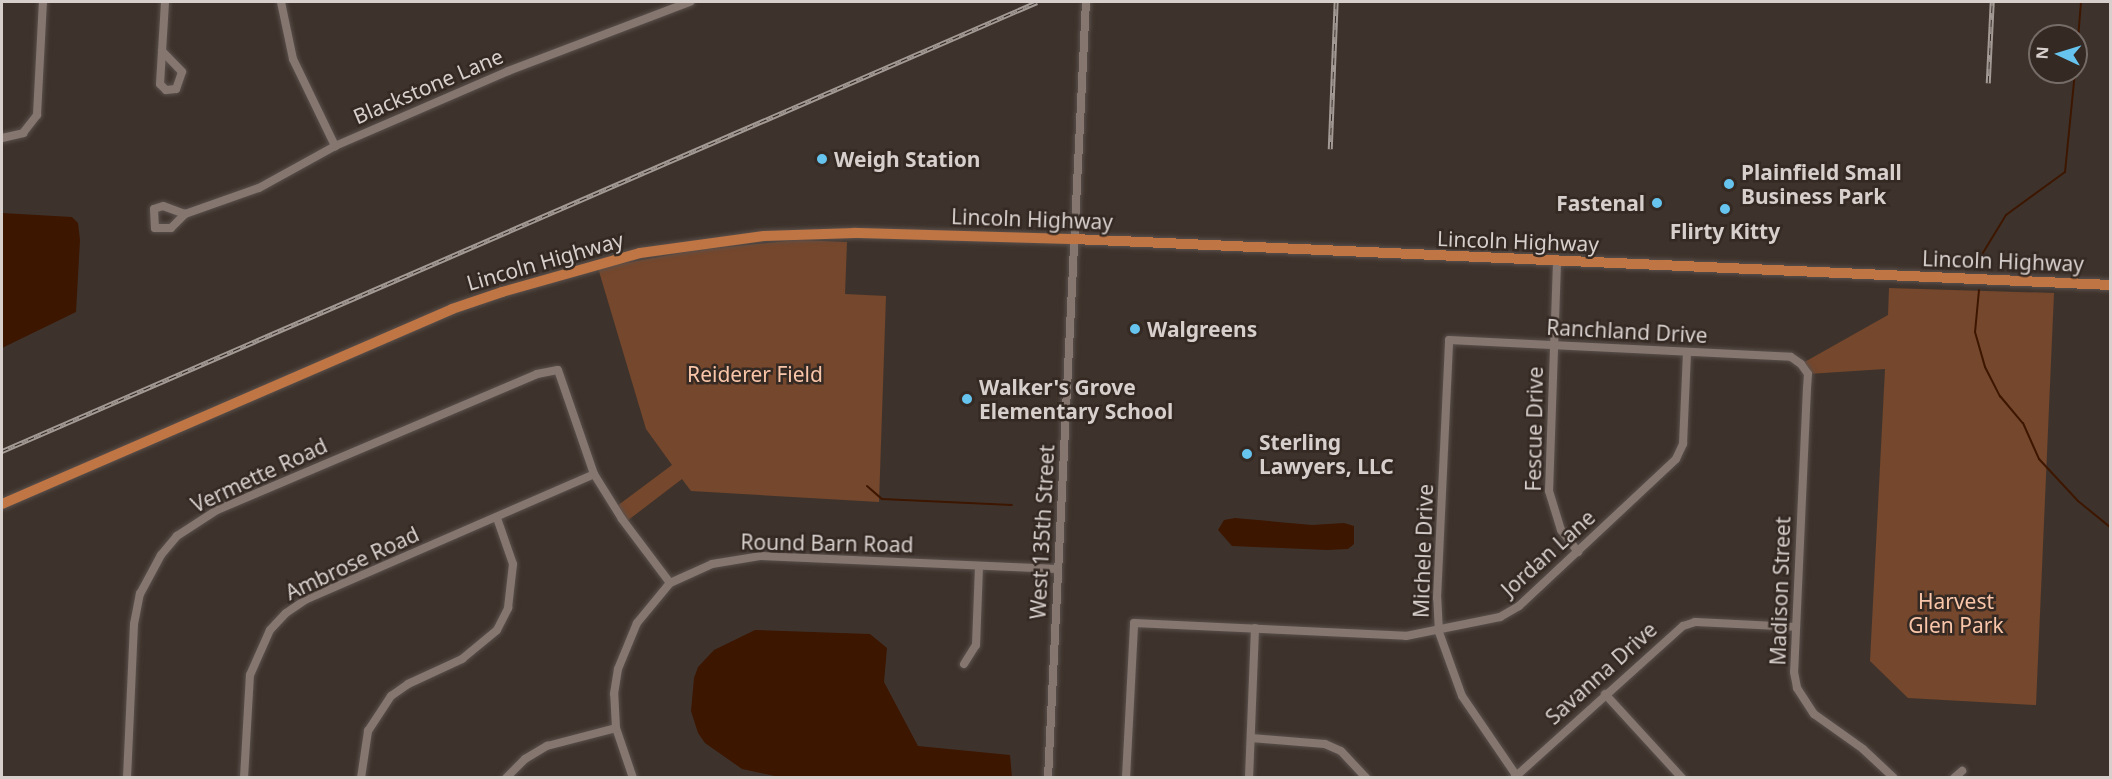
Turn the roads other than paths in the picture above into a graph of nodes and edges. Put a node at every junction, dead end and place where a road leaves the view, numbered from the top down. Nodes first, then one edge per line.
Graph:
1 (43, 2) edge
2 (165, 2) edge
3 (281, 2) edge
4 (690, 2) edge
5 (1086, 2) edge
6 (162, 51) junction
7 (2, 138) edge
8 (335, 146) junction
9 (185, 214) dead end
10 (1074, 239) junction
11 (1557, 263) junction
12 (2110, 285) edge
13 (1449, 340) joint
14 (1554, 346) junction
15 (1687, 352) junction
16 (1801, 364) joint
17 (594, 474) junction
18 (2, 504) edge
19 (496, 518) junction
20 (1578, 552) junction
21 (979, 566) junction
22 (1058, 569) junction
23 (670, 582) junction
24 (1796, 627) junction
25 (1255, 628) junction
26 (1439, 632) junction
27 (964, 664) dead end
28 (1605, 694) junction
29 (616, 728) junction
30 (1251, 738) junction
31 (1962, 771) dead end
32 (127, 777) edge
33 (244, 777) edge
34 (361, 777) edge
35 (506, 777) edge
36 (633, 777) edge
37 (1048, 777) edge
38 (1126, 777) edge
39 (1249, 777) edge
40 (1366, 777) edge
41 (1516, 777) edge
42 (1682, 777) edge
43 (1894, 777) edge
44 (1954, 777) edge

1 - 7 street
2 - 6 street
3 - 8 street
4 - 8 street, Blackstone Lane
5 - 10 street, West 135th Street
6 - 6 street
8 - 9 street, Blackstone Lane
10 - 11 main road, Lincoln Highway
10 - 18 main road, Lincoln Highway
10 - 22 street, West 135th Street
11 - 12 main road, Lincoln Highway
11 - 14 street, Fescue Drive
13 - 14 street, Ranchland Drive
13 - 26 street, Michele Drive
14 - 15 street, Ranchland Drive
14 - 20 street, Fescue Drive
15 - 16 street, Ranchland Drive
15 - 20 street, Jordan Lane
16 - 24 street, Madison Street
17 - 19 street, Ambrose Road
17 - 23 street
17 - 32 street, Vermette Road
19 - 33 street, Ambrose Road
19 - 34 street
20 - 26 street, Jordan Lane
21 - 22 street, Round Barn Road
21 - 23 street, Round Barn Road
21 - 27 street
22 - 37 street, West 135th Street
23 - 29 street, Round Barn Road
24 - 28 street, Savanna Drive
24 - 43 street, Madison Street
25 - 26 street, Jordan Lane
25 - 30 street
25 - 38 street, Jordan Lane
26 - 41 street, Michele Drive
28 - 41 street, Savanna Drive
28 - 42 street
29 - 35 street
29 - 36 street, Round Barn Road
30 - 39 street
30 - 40 street
31 - 44 street

